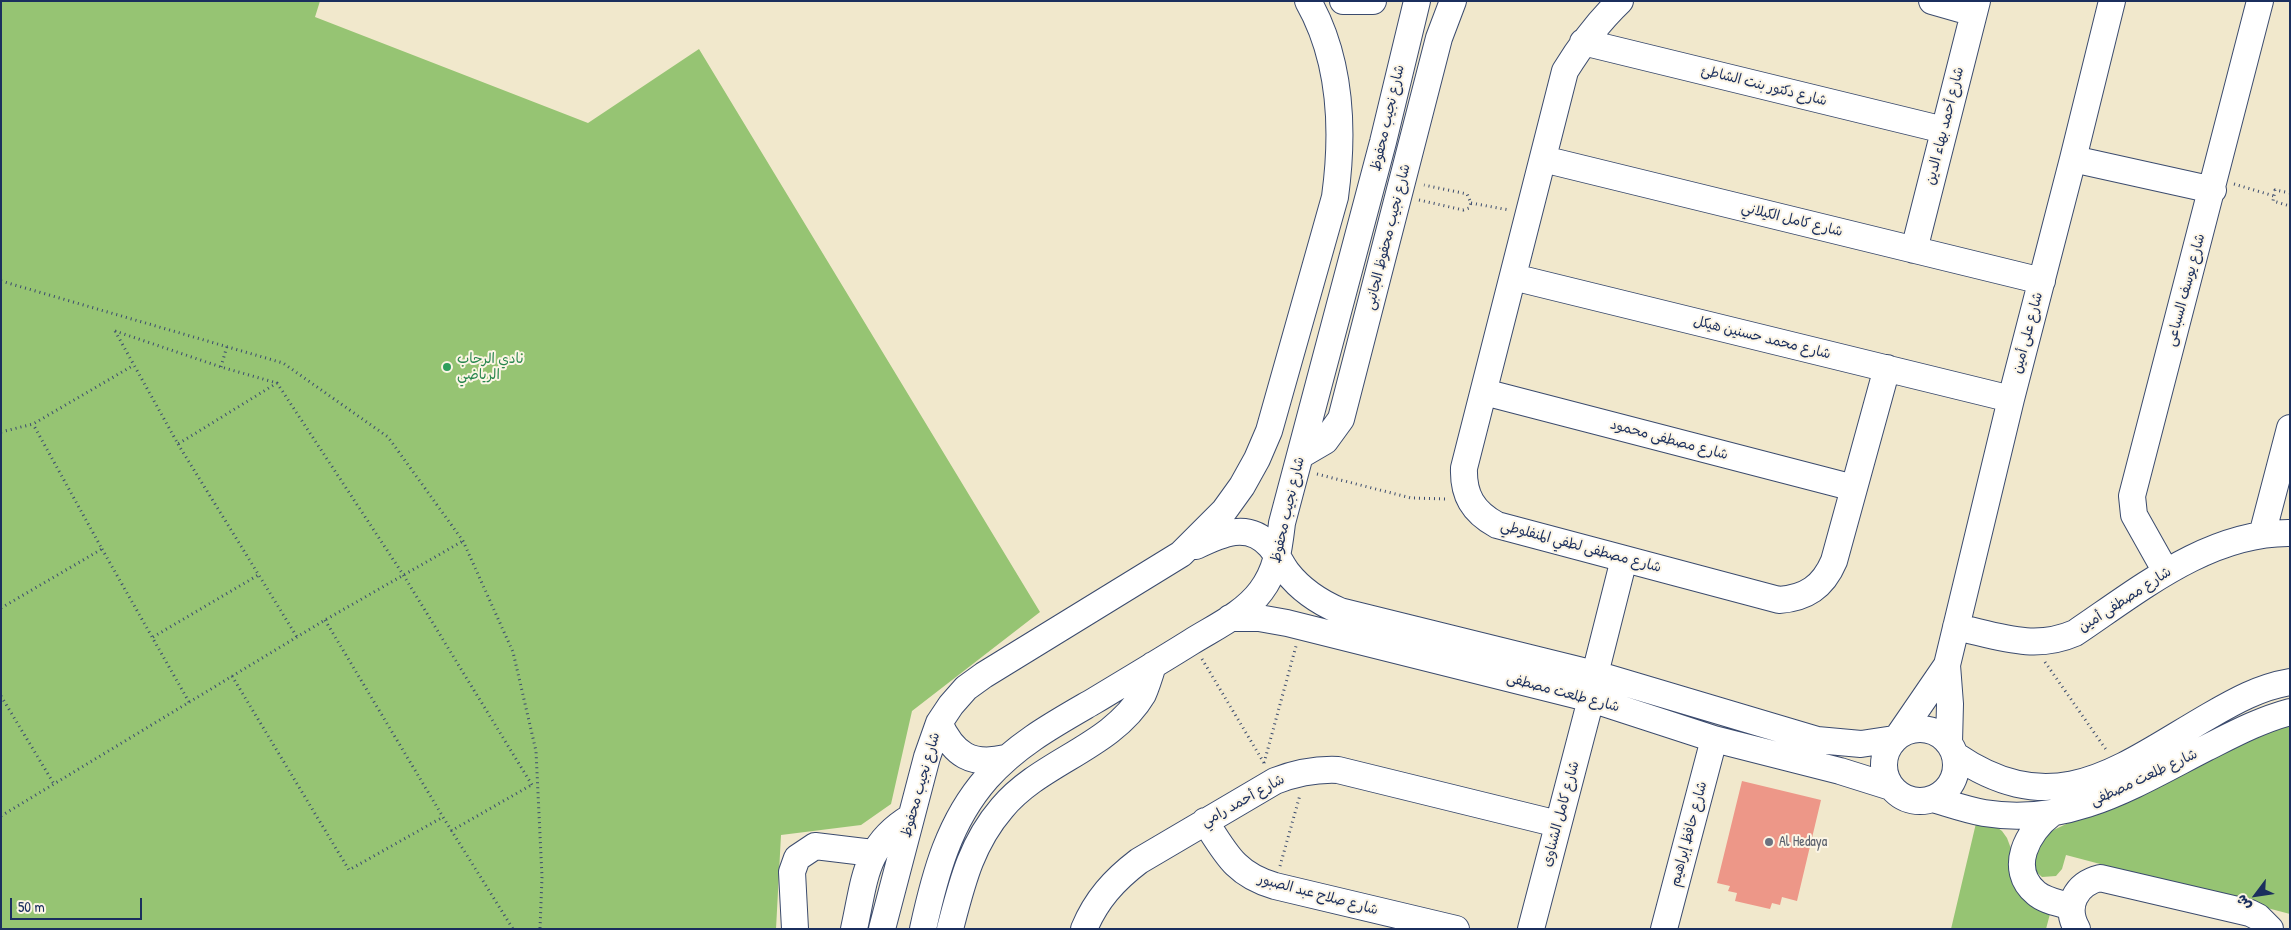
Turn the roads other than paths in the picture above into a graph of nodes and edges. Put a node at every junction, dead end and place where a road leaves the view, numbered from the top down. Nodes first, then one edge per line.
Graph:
1 (1308, 1) edge
2 (1343, 1) edge
3 (1373, 1) edge
4 (1417, 1) edge
5 (1452, 1) edge
6 (1620, 1) edge
7 (1932, 1) edge
8 (2112, 1) edge
9 (2260, 1) edge
10 (1976, 7) edge
11 (1583, 42) junction
12 (1944, 130) junction
13 (1543, 159) junction
14 (2074, 159) junction
15 (2214, 184) junction
16 (1914, 250) junction
17 (1513, 277) junction
18 (2042, 281) junction
19 (1886, 368) junction
20 (1484, 392) junction
21 (2011, 399) junction
22 (2290, 428) edge
23 (1299, 462) junction
24 (1854, 488) junction
25 (2290, 533) edge
26 (2262, 535) junction
27 (1181, 554) junction
28 (1278, 559) junction
29 (1624, 559) junction
30 (2166, 572) junction
31 (1230, 618) junction
32 (1956, 627) junction
33 (1153, 665) junction
34 (1947, 665) junction
35 (2290, 682) edge
36 (1593, 686) junction
37 (2290, 712) edge
38 (939, 724) junction
39 (1897, 737) junction
40 (1714, 739) junction
41 (1952, 749) junction
42 (1006, 758) junction
43 (1892, 787) junction
44 (1933, 799) junction
45 (2051, 814) junction
46 (1999, 815) junction
47 (911, 817) junction
48 (1206, 822) junction
49 (1558, 824) junction
50 (873, 853) junction
51 (2022, 857) junction
52 (2074, 918) edge
53 (1672, 927) edge
54 (795, 929) edge
55 (854, 929) edge
56 (882, 929) edge
57 (922, 929) edge
58 (950, 929) edge
59 (1084, 929) edge
60 (1456, 929) edge
61 (1531, 929) edge
62 (2270, 929) edge

1 - 27 street, شارع نجيب محفوظ
2 - 3 street
4 - 23 street, شارع نجيب محفوظ
5 - 23 street, شارع نجيب محفوظ الجانبى
6 - 11 street, شارع مصطفى لطفي المنفلوطي
7 - 10 street
8 - 14 street, شارع على أمين
9 - 15 street, شارع يوسف السباعى
10 - 12 street, شارع أحمد بهاء الدين
11 - 12 street, شارع دكتور بنت الشاطئ
11 - 13 street, شارع مصطفى لطفي المنفلوطي
12 - 16 street, شارع أحمد بهاء الدين
13 - 16 street, شارع كامل الكيلاني
13 - 17 street, شارع مصطفى لطفي المنفلوطي
14 - 15 street
14 - 18 street, شارع على أمين
15 - 30 street, شارع يوسف السباعى
16 - 18 street, شارع كامل الكيلاني
17 - 19 street, شارع محمد حسنين هيكل
17 - 20 street, شارع مصطفى لطفي المنفلوطي
18 - 21 street, شارع على أمين
19 - 21 street, شارع محمد حسنين هيكل
19 - 24 street, شارع مصطفى لطفي المنفلوطي
20 - 24 street, شارع مصطفى محمود
20 - 29 street, شارع مصطفى لطفي المنفلوطي
21 - 32 street, شارع على أمين
22 - 26 street
23 - 28 street, شارع نجيب محفوظ
24 - 29 street, شارع مصطفى لطفي المنفلوطي
25 - 26 street, شارع مصطفى أمين
26 - 30 street, شارع مصطفى أمين
27 - 28 street, شارع طلعت مصطفى
27 - 38 street, شارع نجيب محفوظ
28 - 31 street, شارع نجيب محفوظ
28 - 36 street, شارع طلعت مصطفى
29 - 36 street, شارع كامل الشناوى
30 - 32 street, شارع مصطفى أمين
31 - 33 street, شارع نجيب محفوظ
31 - 36 street, شارع طلعت مصطفى
32 - 34 street, شارع على أمين
33 - 42 street, شارع نجيب محفوظ
33 - 58 street
34 - 39 street, شارع على أمين
34 - 41 street, شارع على أمين
35 - 41 street, شارع طلعت مصطفى
36 - 39 street, شارع طلعت مصطفى
36 - 40 street, شارع طلعت مصطفى
36 - 49 street, شارع كامل الشناوى
37 - 45 street, شارع طلعت مصطفى
38 - 42 street
38 - 47 street, شارع نجيب محفوظ
39 - 41 street
39 - 43 street
40 - 43 street, شارع طلعت مصطفى
40 - 53 street, شارع حافظ إبراهيم
41 - 44 street
42 - 57 street, شارع نجيب محفوظ
43 - 44 street
44 - 46 street, شارع طلعت مصطفى
45 - 46 street, شارع طلعت مصطفى
45 - 51 street
46 - 51 street
47 - 50 street
47 - 56 street, شارع نجيب محفوظ
48 - 49 street, شارع أحمد رامي
48 - 59 street, شارع أحمد رامي
48 - 60 street, شارع صلاح عبد الصبور
49 - 61 street, شارع كامل الشناوى
50 - 54 street
50 - 55 street
51 - 52 street
52 - 62 street

